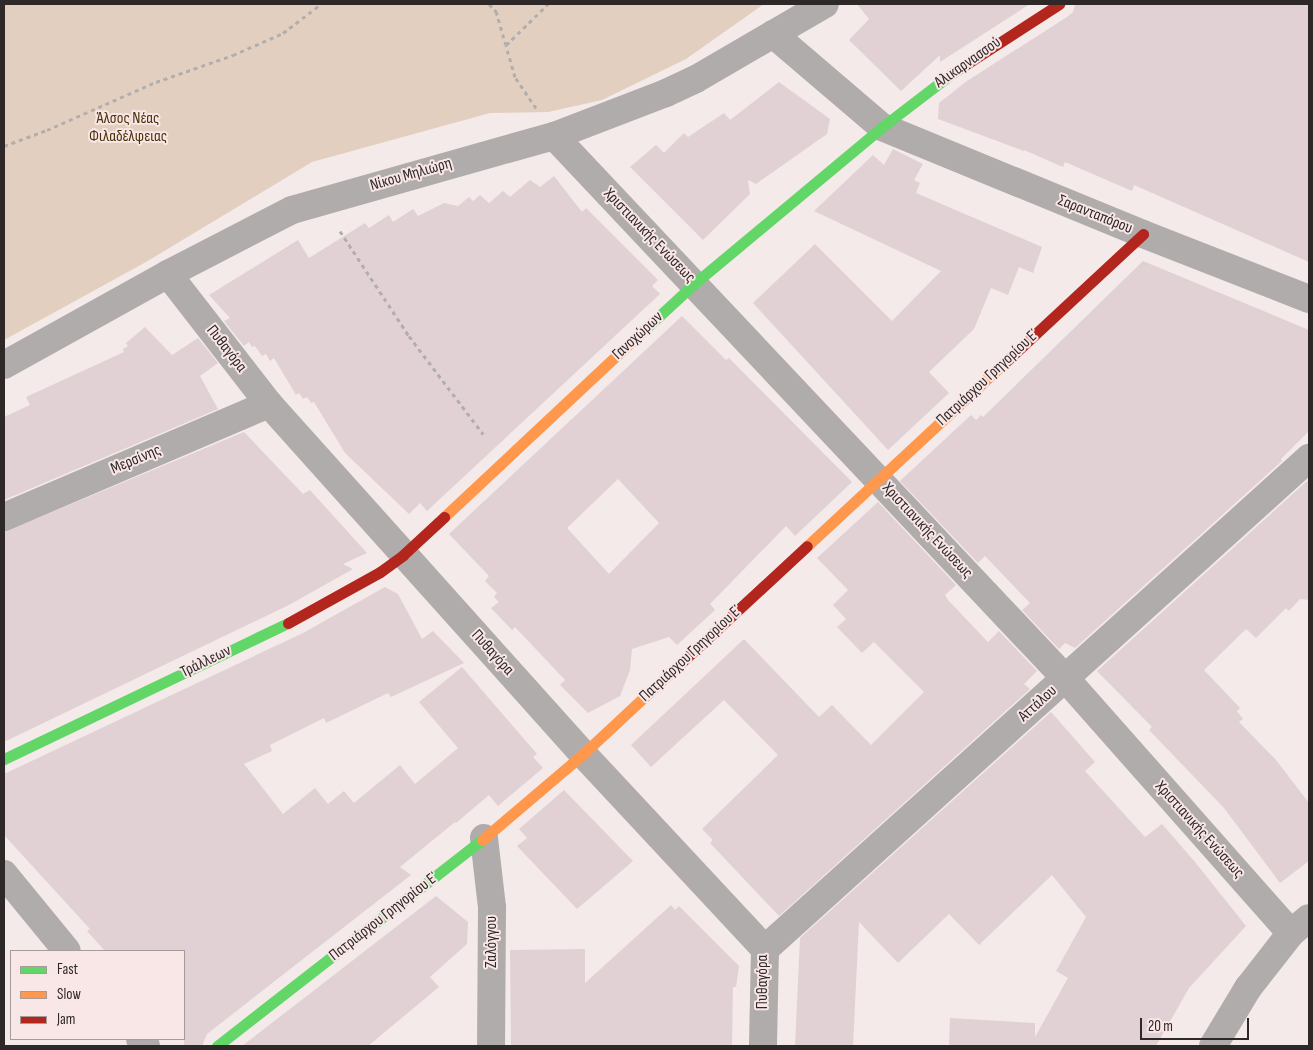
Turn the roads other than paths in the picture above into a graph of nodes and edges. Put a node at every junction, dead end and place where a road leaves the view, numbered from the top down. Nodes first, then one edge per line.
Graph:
1 (825, 4) edge
2 (1059, 4) edge
3 (773, 34) junction
4 (882, 127) junction
5 (554, 136) junction
6 (1143, 234) junction
7 (168, 274) junction
8 (694, 283) junction
9 (1309, 299) edge
10 (4, 365) edge
11 (269, 404) junction
12 (1309, 458) edge
13 (879, 480) junction
14 (4, 517) edge
15 (403, 555) junction
16 (1066, 679) junction
17 (584, 754) junction
18 (4, 759) edge
19 (484, 838) junction
20 (4, 874) edge
21 (1300, 926) edge
22 (765, 949) junction
23 (66, 950) edge
24 (217, 1046) edge
25 (491, 1046) edge
26 (762, 1046) edge
27 (1213, 1046) edge

1 - 3 street, Νίκου Μηλιώρη
2 - 4 street, Αλικαρνασσού
3 - 4 street, Σαρανταπόρου
3 - 5 street, Νίκου Μηλιώρη
4 - 6 street, Σαρανταπόρου
4 - 8 street, Γανοχώρων
5 - 7 street, Νίκου Μηλιώρη
5 - 8 street, Χριστιανικής Ενώσεως
6 - 9 street, Σαρανταπόρου
6 - 13 street, Πατριάρχου Γρηγορίου Ε΄
7 - 10 street, Νίκου Μηλιώρη
7 - 11 street, Πυθαγόρα
8 - 13 street, Χριστιανικής Ενώσεως
8 - 15 street, Γανοχώρων
11 - 14 street, Μερσίνης
11 - 15 street, Πυθαγόρα
12 - 16 street, Αττάλου
13 - 16 street, Χριστιανικής Ενώσεως
13 - 17 street, Πατριάρχου Γρηγορίου Ε΄
15 - 17 street, Πυθαγόρα
15 - 18 street, Τράλλεων
16 - 21 street, Χριστιανικής Ενώσεως
16 - 22 street, Αττάλου
17 - 19 street, Πατριάρχου Γρηγορίου Ε΄
17 - 22 street, Πυθαγόρα
19 - 24 street, Πατριάρχου Γρηγορίου Ε΄
19 - 25 street, Ζαλόγγου
20 - 23 street
21 - 27 street
22 - 26 street, Πυθαγόρα

